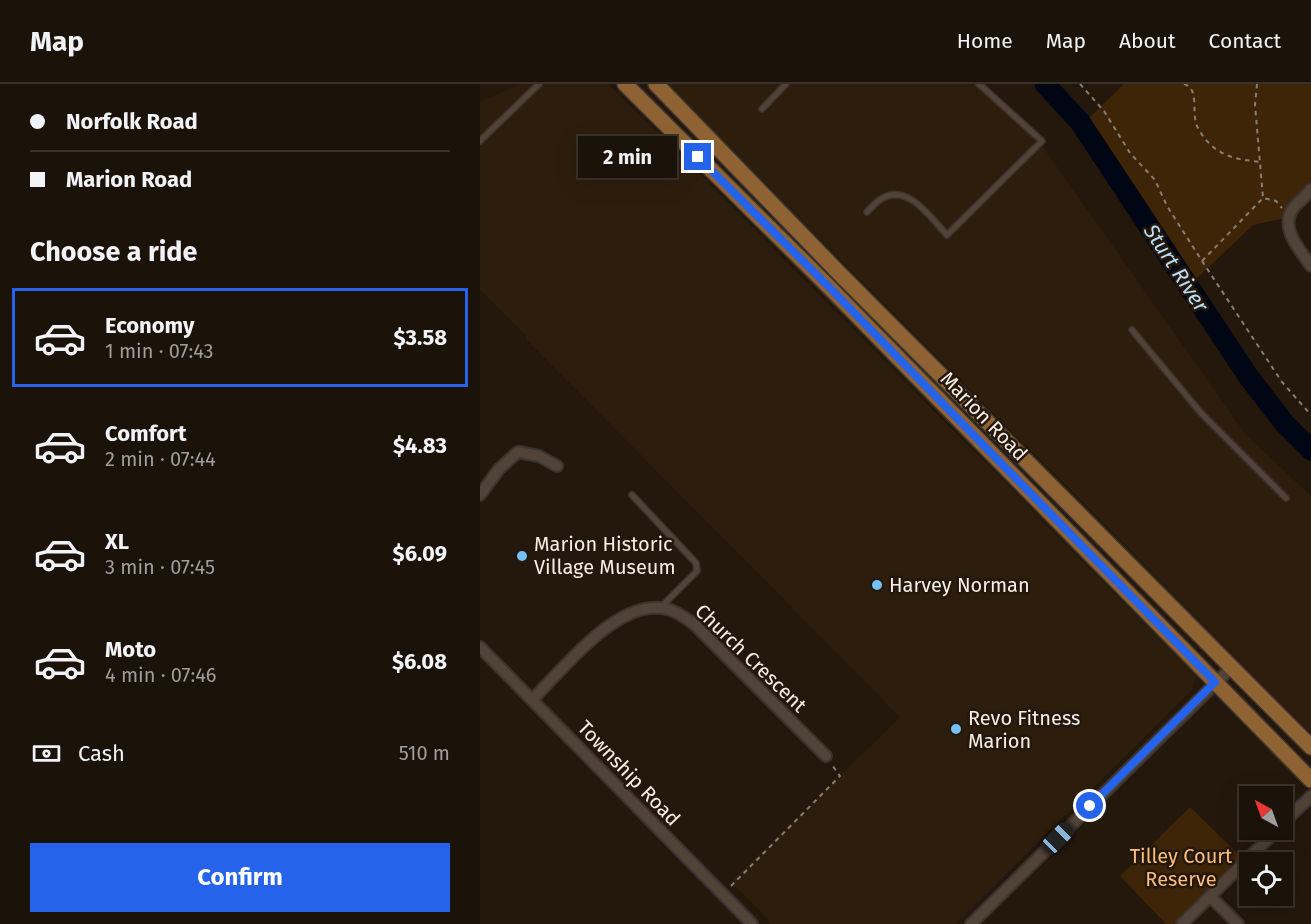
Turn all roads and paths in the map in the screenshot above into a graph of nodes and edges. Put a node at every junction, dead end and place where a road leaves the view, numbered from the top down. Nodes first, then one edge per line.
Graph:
1 (539, 84) edge
2 (625, 84) edge
3 (656, 84) edge
4 (786, 84) edge
5 (979, 84) edge
6 (1080, 84) edge
7 (1184, 84) edge
8 (1257, 84) edge
9 (762, 108) dead end
10 (480, 141) edge
11 (1260, 162) junction
12 (1311, 189) edge
13 (1263, 198) junction
14 (867, 212) dead end
15 (1288, 218) junction
16 (1202, 261) junction
17 (1311, 266) edge
18 (1132, 330) dead end
19 (1311, 414) edge
20 (557, 466) dead end
21 (480, 495) edge
22 (632, 495) dead end
23 (1286, 498) dead end
24 (661, 608) junction
25 (480, 647) edge
26 (1232, 667) junction
27 (1215, 682) junction
28 (532, 700) junction
29 (1311, 747) edge
30 (825, 756) joint
31 (1311, 780) edge
32 (1311, 796) edge
33 (1293, 813) edge
34 (1267, 840) edge
35 (722, 894) junction
36 (1210, 896) junction
37 (752, 924) edge
38 (971, 924) edge
39 (1182, 924) edge
40 (1238, 924) edge

1 - 10 lane
2 - 27 main road, Marion Road
3 - 26 main road, Marion Road
4 - 9 lane
5 - 14 lane
6 - 16 path
7 - 11 path
8 - 11 path
11 - 13 path
12 - 15 street
13 - 15 path
13 - 16 path
15 - 17 street
16 - 19 path
18 - 23 lane
20 - 21 street
22 - 24 lane
24 - 28 street
24 - 30 street, Church Crescent
25 - 28 street, Township Road
26 - 27 street
26 - 29 main road, Marion Road
27 - 31 main road, Marion Road
27 - 38 street
28 - 35 street, Township Road
30 - 35 path
32 - 33 street
34 - 36 street
35 - 37 street, Township Road
36 - 39 street
36 - 40 street

